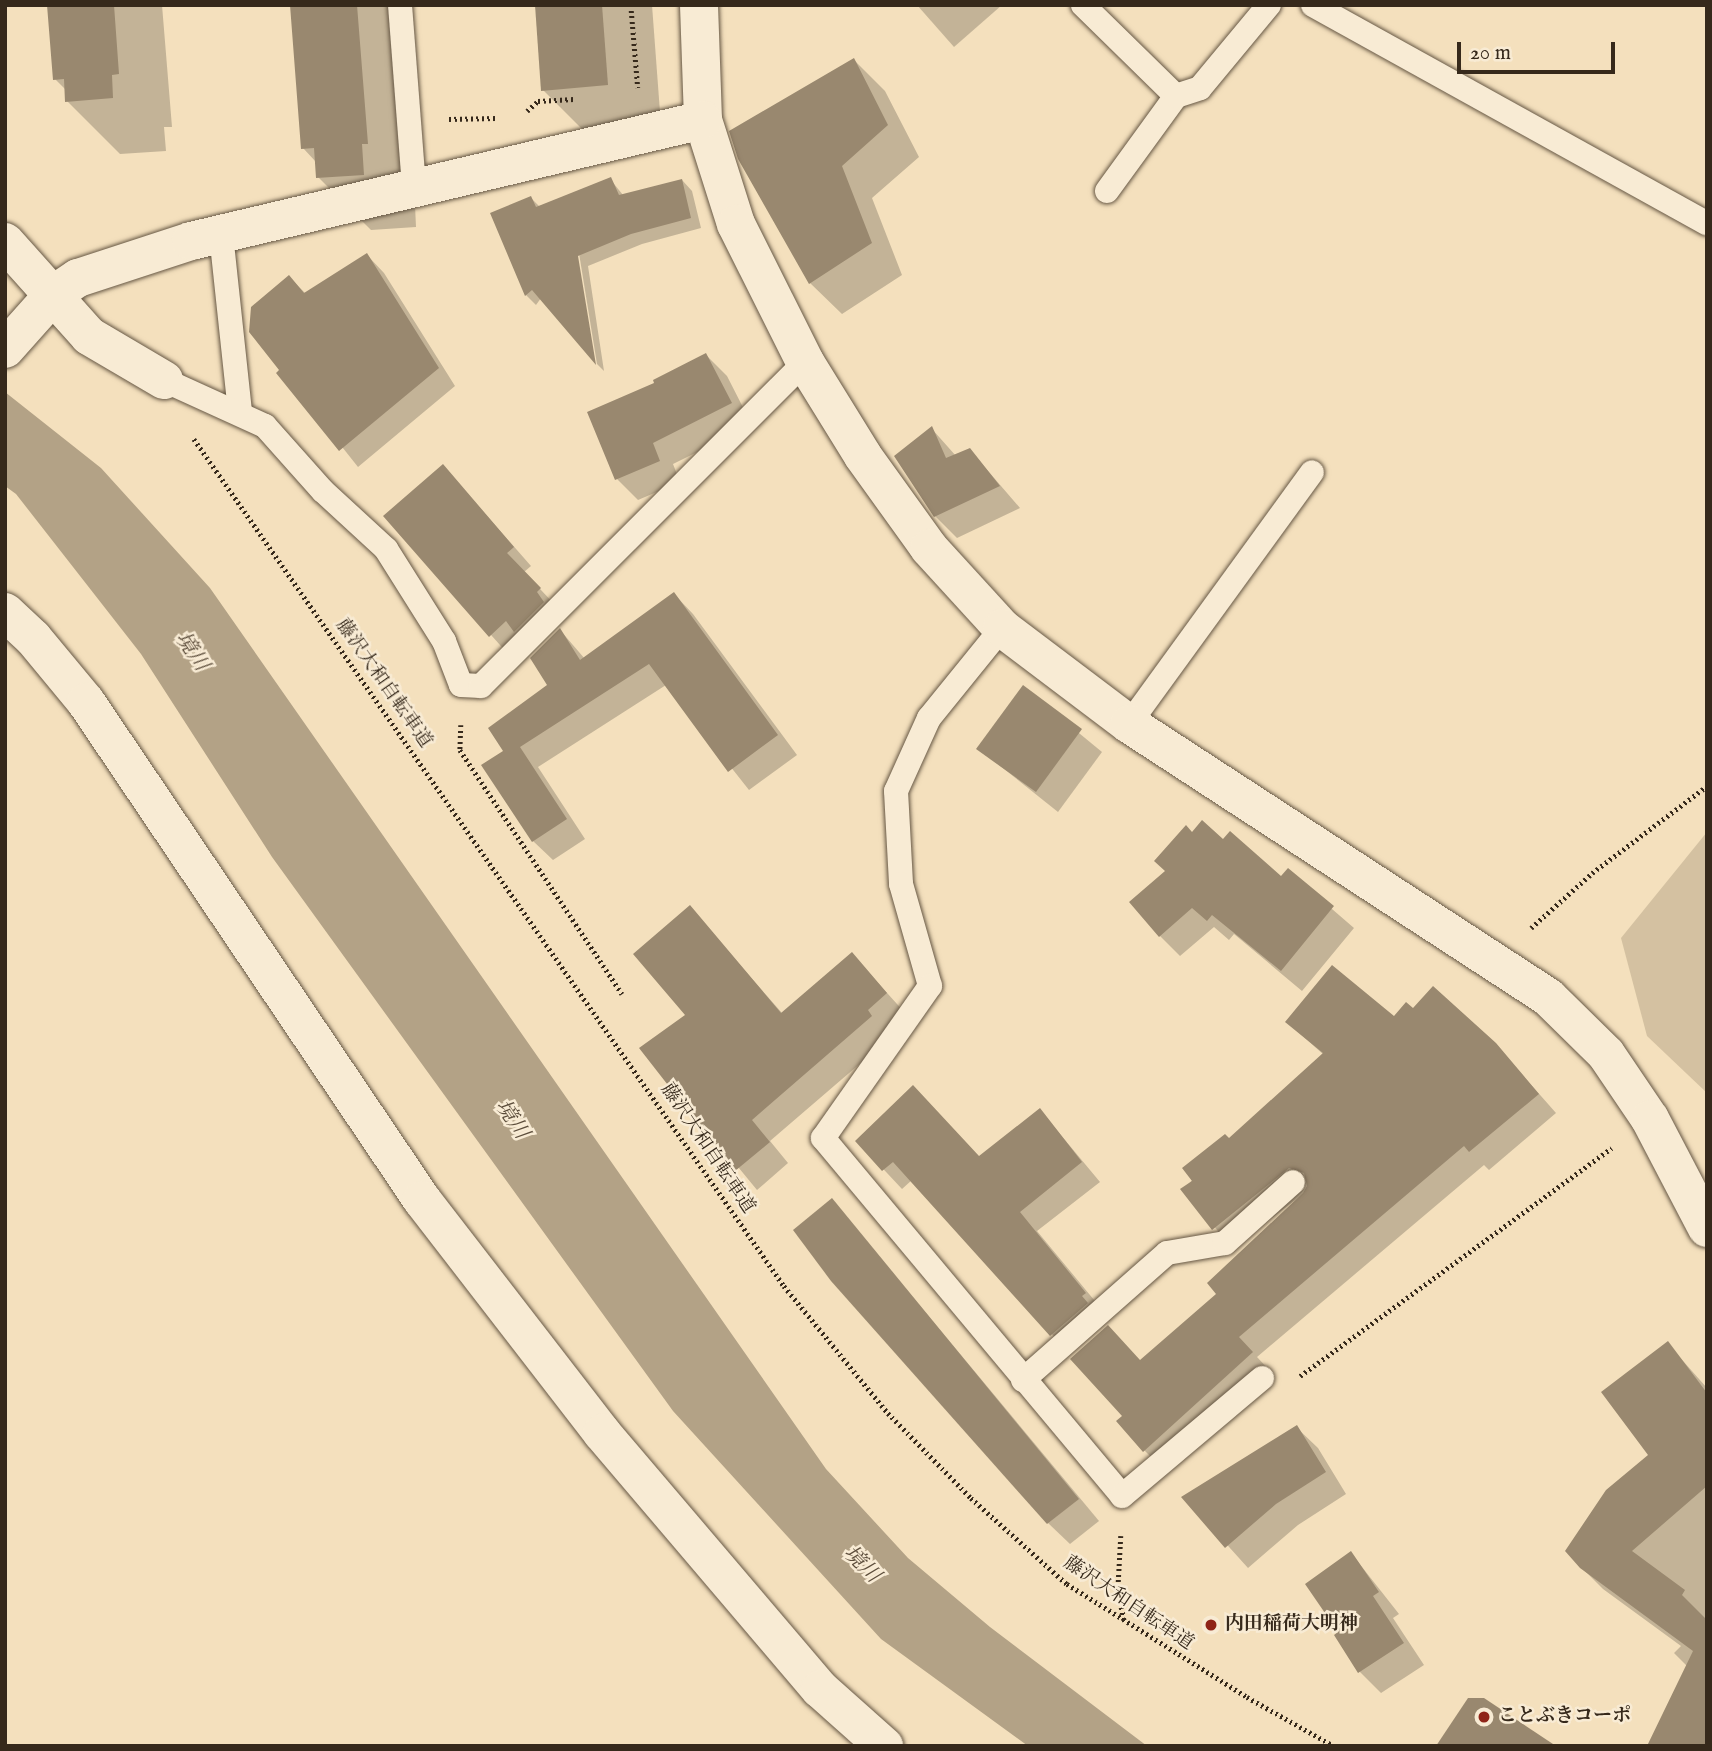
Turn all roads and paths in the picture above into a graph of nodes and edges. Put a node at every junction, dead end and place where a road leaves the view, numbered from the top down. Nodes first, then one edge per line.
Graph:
1 (400, 5) edge
2 (631, 5) edge
3 (699, 5) edge
4 (1083, 5) edge
5 (1269, 5) edge
6 (1313, 5) edge
7 (638, 96) dead end
8 (1176, 96) junction
9 (588, 98) dead end
10 (509, 117) dead end
11 (522, 117) dead end
12 (703, 120) junction
13 (409, 121) junction
14 (414, 187) junction
15 (1107, 191) dead end
16 (1707, 223) edge
17 (221, 234) junction
18 (5, 242) edge
19 (54, 294) junction
20 (16, 335) edge
21 (805, 362) junction
22 (164, 380) joint
23 (240, 413) junction
24 (191, 436) dead end
25 (1312, 472) dead end
26 (5, 612) edge
27 (1002, 628) junction
28 (461, 685) junction
29 (1129, 724) junction
30 (1707, 786) edge
31 (1493, 963) junction
32 (622, 994) dead end
33 (1650, 1119) junction
34 (1293, 1182) dead end
35 (1707, 1228) edge
36 (1262, 1378) joint
37 (1023, 1380) junction
38 (1122, 1496) junction
39 (1124, 1620) junction
40 (884, 1746) edge
41 (1334, 1746) edge

1 - 13 lane
2 - 7 path
3 - 12 street
4 - 8 lane
5 - 8 lane
6 - 16 lane
8 - 15 lane
9 - 11 path
10 - 13 path
12 - 14 street
12 - 21 street
13 - 14 lane
14 - 17 street
17 - 19 street
17 - 23 lane
18 - 19 street
19 - 20 street
19 - 22 street
21 - 27 street
21 - 28 lane
22 - 23 lane
23 - 28 lane
24 - 39 path, 藤沢大和自転車道
25 - 29 lane
26 - 40 street
27 - 29 street
27 - 37 lane
28 - 32 path
29 - 31 street
30 - 31 path
31 - 33 street
33 - 35 street
33 - 36 path
34 - 37 lane
36 - 38 lane
37 - 38 lane
38 - 39 path
39 - 41 path, 藤沢大和自転車道

